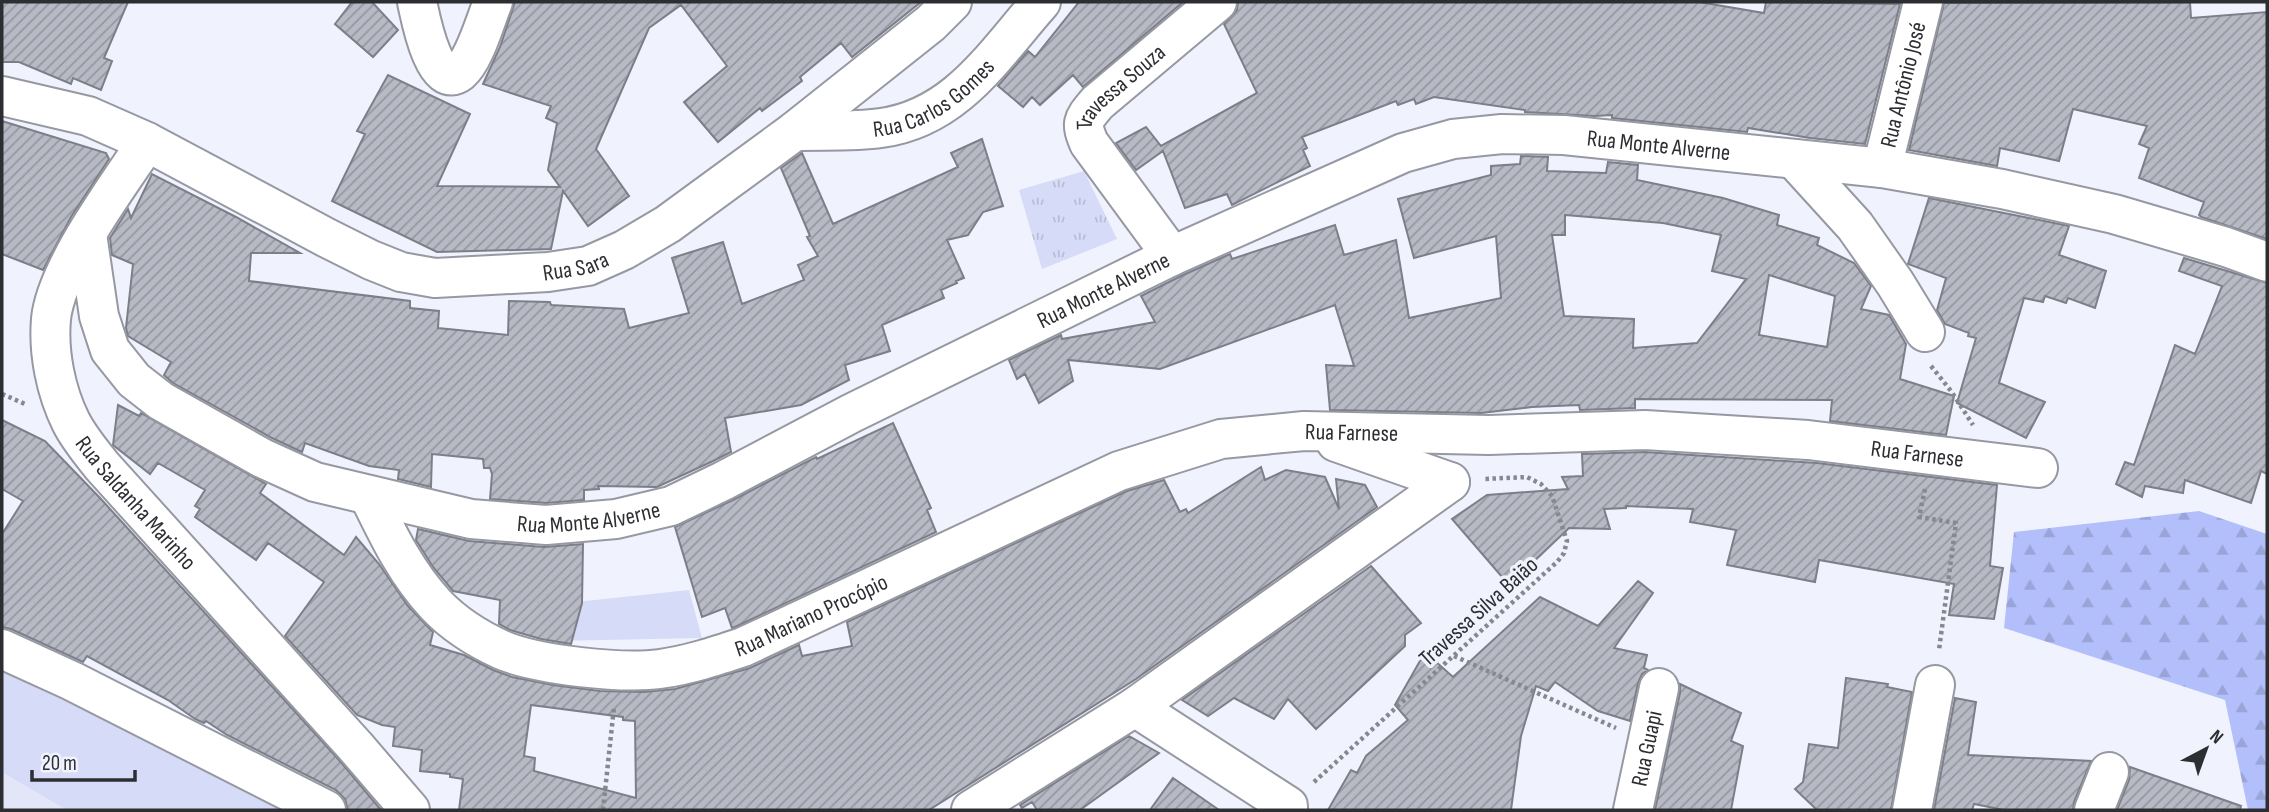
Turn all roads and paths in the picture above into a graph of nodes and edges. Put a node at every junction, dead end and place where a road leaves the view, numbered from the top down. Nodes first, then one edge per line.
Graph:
1 (417, 2) edge
2 (493, 2) edge
3 (952, 2) edge
4 (1041, 2) edge
5 (1217, 2) edge
6 (1923, 2) edge
7 (2, 96) edge
8 (795, 131) junction
9 (147, 142) junction
10 (1794, 159) junction
11 (1882, 167) junction
12 (86, 234) junction
13 (1172, 256) junction
14 (2267, 261) edge
15 (1925, 332) dead end
16 (1304, 431) junction
17 (1932, 454) junction
18 (2038, 468) dead end
19 (1450, 482) junction
20 (369, 496) junction
21 (2, 649) edge
22 (1454, 656) junction
23 (617, 671) junction
24 (1935, 685) joint
25 (1659, 688) dead end
26 (1135, 707) junction
27 (1626, 733) dead end
28 (2109, 772) dead end
29 (1288, 808) edge
30 (326, 810) edge
31 (410, 810) edge
32 (603, 810) edge
33 (971, 810) edge
34 (1633, 810) edge
35 (1912, 810) edge
36 (2094, 810) edge

1 - 2 street
3 - 8 street, Rua Sara
4 - 8 street, Rua Carlos Gomes
5 - 13 street, Travessa Souza
6 - 11 street, Rua Antônio José
7 - 9 street, Rua Sara
8 - 9 street, Rua Sara
9 - 12 street, Rua Saldanha Marinho
10 - 11 street, Rua Monte Alverne
10 - 13 street, Rua Monte Alverne
10 - 15 street
11 - 14 street, Rua Monte Alverne
12 - 20 street, Rua Monte Alverne
12 - 31 street, Rua Saldanha Marinho
13 - 20 street, Rua Monte Alverne
16 - 17 street, Rua Farnese
16 - 19 street, Rua Farnese
16 - 23 street, Rua Mariano Procópio
17 - 18 street, Rua Farnese
17 - 24 path
19 - 22 path, Travessa Silva Baião
19 - 26 street
20 - 23 street, Rua Mariano Procópio
21 - 30 street
22 - 27 path
22 - 29 path, Travessa Silva Baião
23 - 32 path
24 - 35 street
25 - 34 street, Rua Guapi
26 - 29 street
26 - 33 street
28 - 36 street

